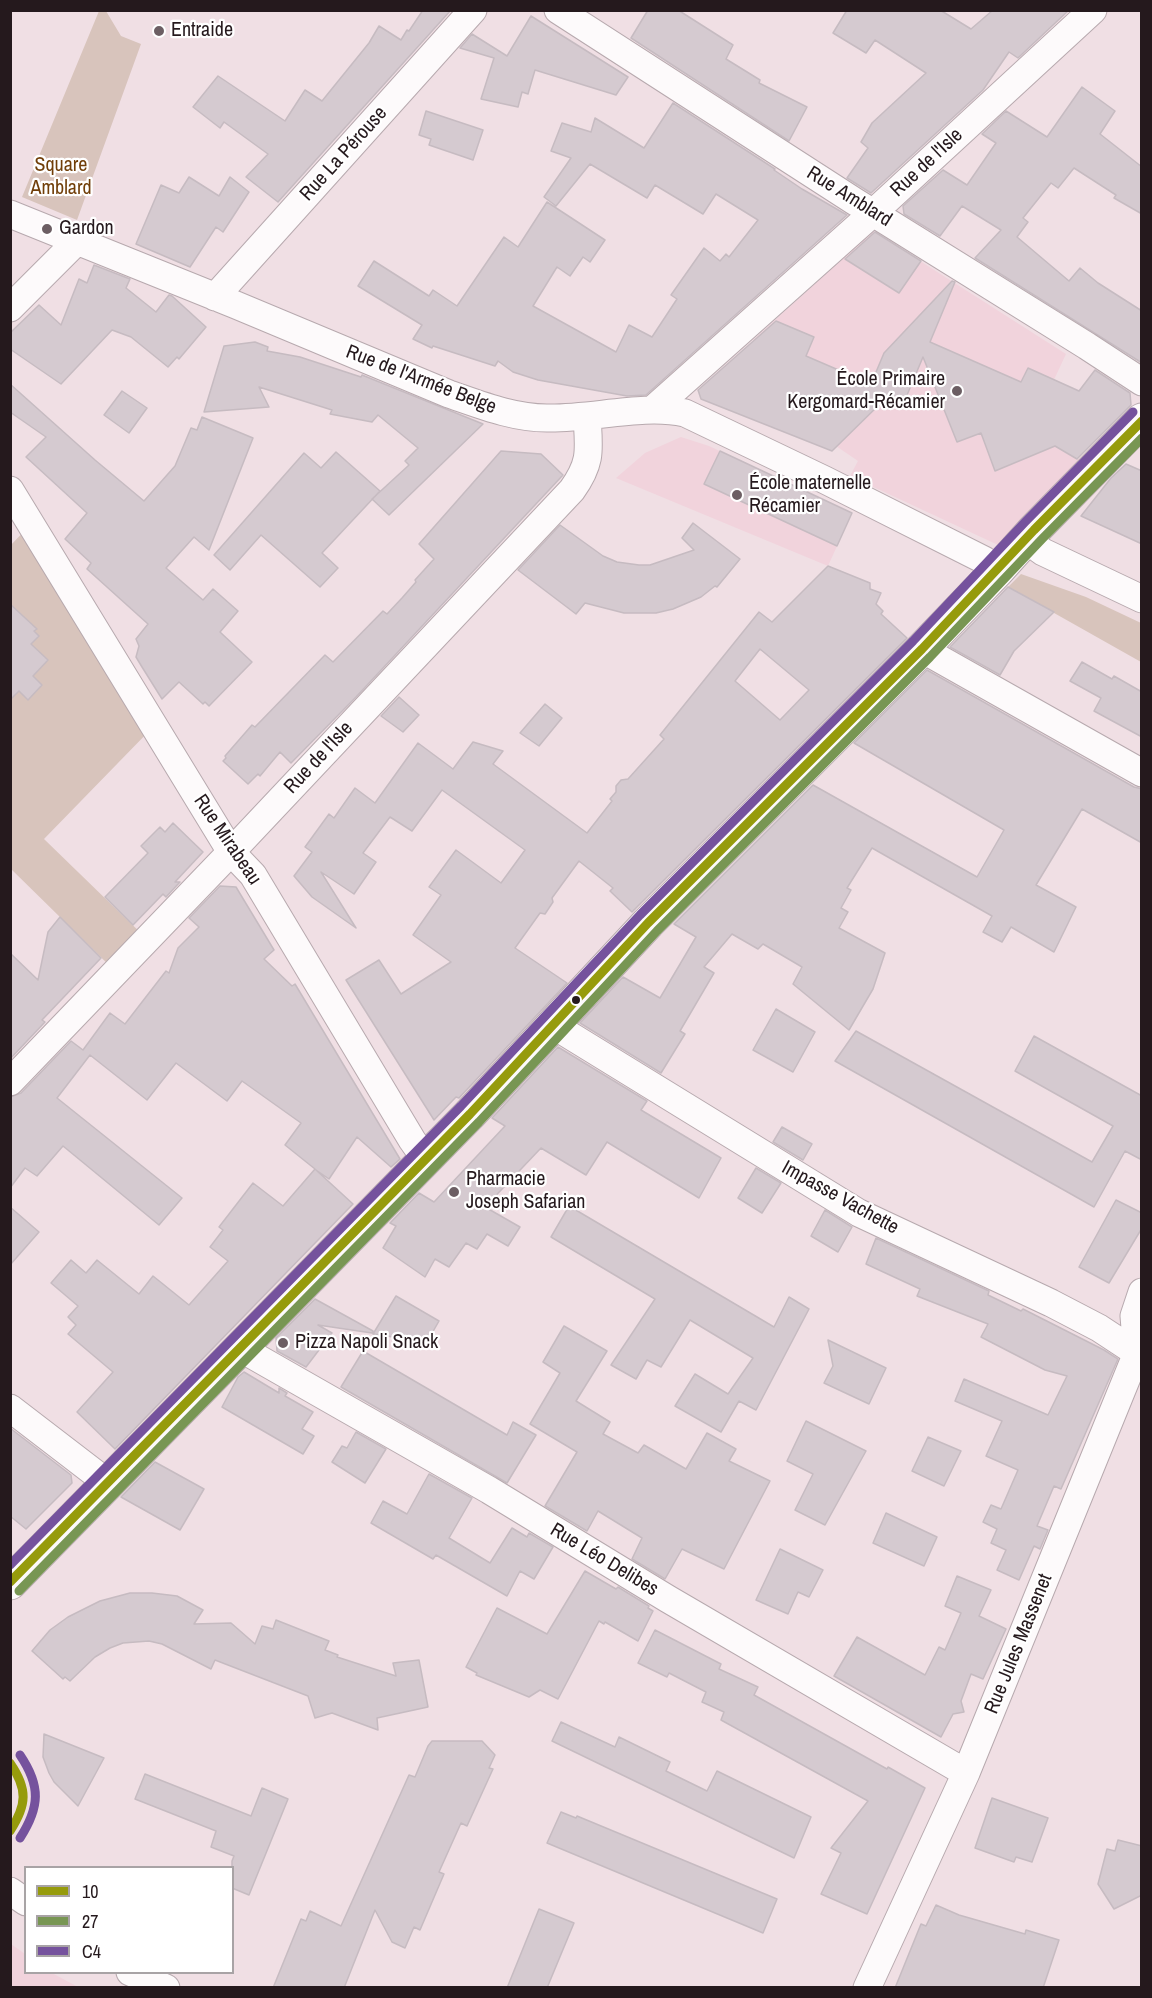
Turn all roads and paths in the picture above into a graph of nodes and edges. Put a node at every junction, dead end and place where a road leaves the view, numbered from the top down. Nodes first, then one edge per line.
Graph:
1 (473, 10) edge
2 (558, 10) edge
3 (1093, 10) edge
4 (874, 212) junction
5 (10, 214) edge
6 (77, 241) junction
7 (215, 297) junction
8 (10, 308) edge
9 (1142, 382) edge
10 (652, 410) junction
11 (587, 417) junction
12 (1142, 420) edge
13 (10, 490) edge
14 (1029, 534) junction
15 (998, 570) junction
16 (1142, 598) edge
17 (922, 649) junction
18 (1142, 773) edge
19 (231, 852) junction
20 (553, 1025) junction
21 (10, 1082) edge
22 (426, 1160) junction
23 (1142, 1292) edge
24 (240, 1348) junction
25 (1137, 1353) junction
26 (10, 1408) edge
27 (109, 1484) junction
28 (10, 1583) edge
29 (966, 1773) junction
30 (10, 1891) edge
31 (24, 1901) edge
32 (134, 1974) edge
33 (166, 1988) edge
34 (867, 1988) edge

1 - 7 street, Rue La Pérouse
2 - 4 street, Rue Amblard
3 - 4 street, Rue de l'Isle
4 - 9 street, Rue Amblard
4 - 10 street, Rue de l'Isle
5 - 6 street, Rue de l'Armée Belge
6 - 7 street, Rue de l'Armée Belge
6 - 8 street
7 - 11 street, Rue de l'Armée Belge
10 - 11 street, Rue de l'Armée Belge
10 - 15 street, Rue de l'Armée Belge
11 - 19 street, Rue de l'Isle
12 - 14 main road
13 - 19 street, Rue Mirabeau
14 - 15 main road
14 - 16 street
15 - 17 main road
17 - 18 street
17 - 20 main road
19 - 21 street, Rue de l'Isle
19 - 22 street, Rue Mirabeau
20 - 22 main road
20 - 25 street, Impasse Vachette
22 - 24 main road
23 - 25 street, Rue Jules Massenet
24 - 27 main road
24 - 29 street, Rue Léo Delibes
25 - 29 street, Rue Jules Massenet
26 - 27 street
27 - 28 main road
29 - 34 street, Rue Jules Massenet
30 - 31 street
32 - 33 street

